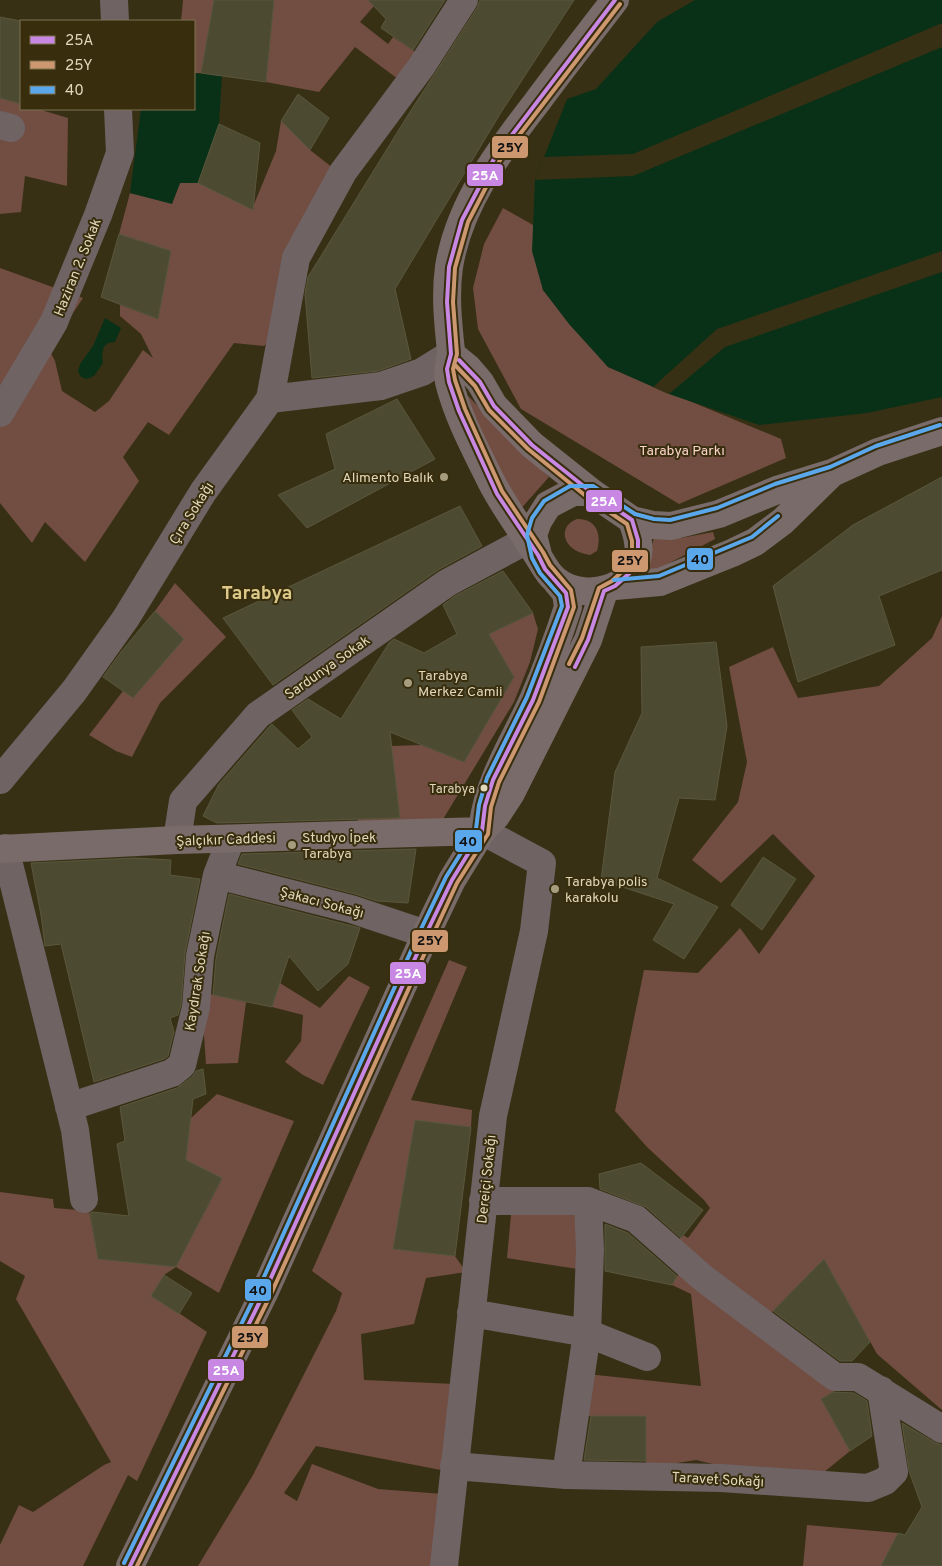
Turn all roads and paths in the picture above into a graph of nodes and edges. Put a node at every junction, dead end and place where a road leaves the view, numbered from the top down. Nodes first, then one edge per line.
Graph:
1 (114, 0) edge
2 (464, 0) edge
3 (615, 0) edge
4 (115, 20) edge
5 (118, 110) edge
6 (451, 354) junction
7 (270, 399) junction
8 (0, 413) edge
9 (942, 430) edge
10 (832, 473) junction
11 (591, 492) junction
12 (632, 520) junction
13 (532, 547) junction
14 (556, 581) junction
15 (610, 588) junction
16 (2, 775) edge
17 (482, 831) junction
18 (231, 839) junction
19 (177, 840) junction
20 (2, 848) edge
21 (217, 875) junction
22 (426, 934) junction
23 (69, 1107) junction
24 (84, 1200) dead end
25 (588, 1201) junction
26 (483, 1202) junction
27 (471, 1312) junction
28 (587, 1333) junction
29 (647, 1357) dead end
30 (881, 1390) junction
31 (942, 1429) edge
32 (454, 1466) junction
33 (566, 1475) junction
34 (130, 1566) edge
35 (444, 1566) edge

1 - 4 street
2 - 7 street
3 - 6 main road
5 - 8 street, Haziran 2. Sokak
6 - 7 street
6 - 11 main road
6 - 13 main road
7 - 16 street, Çıra Sokağı
9 - 10 main road
10 - 12 main road
10 - 15 main road
11 - 12 main road
11 - 13 main road
12 - 15 main road
13 - 14 main road
13 - 19 street, Sardunya Sokak
14 - 15 main road
14 - 17 main road
15 - 17 main road
17 - 18 main road, Şalçıkır Caddesi
17 - 22 main road
17 - 26 street, Dereiçi Sokağı
18 - 19 main road, Şalçıkır Caddesi
18 - 21 street, Kaydırak Sokağı
19 - 20 main road, Şalçıkır Caddesi
20 - 23 street
21 - 22 street, Şakacı Sokağı
21 - 23 street, Kaydırak Sokağı
22 - 34 main road
23 - 24 street
25 - 26 street
25 - 28 street
25 - 30 street
26 - 27 street, Dereiçi Sokağı
27 - 28 street
27 - 32 street, Dereiçi Sokağı
28 - 29 street
28 - 33 street
30 - 31 street
30 - 33 street, Taravet Sokağı
32 - 33 street, Taravet Sokağı
32 - 35 street, Dereiçi Sokağı

